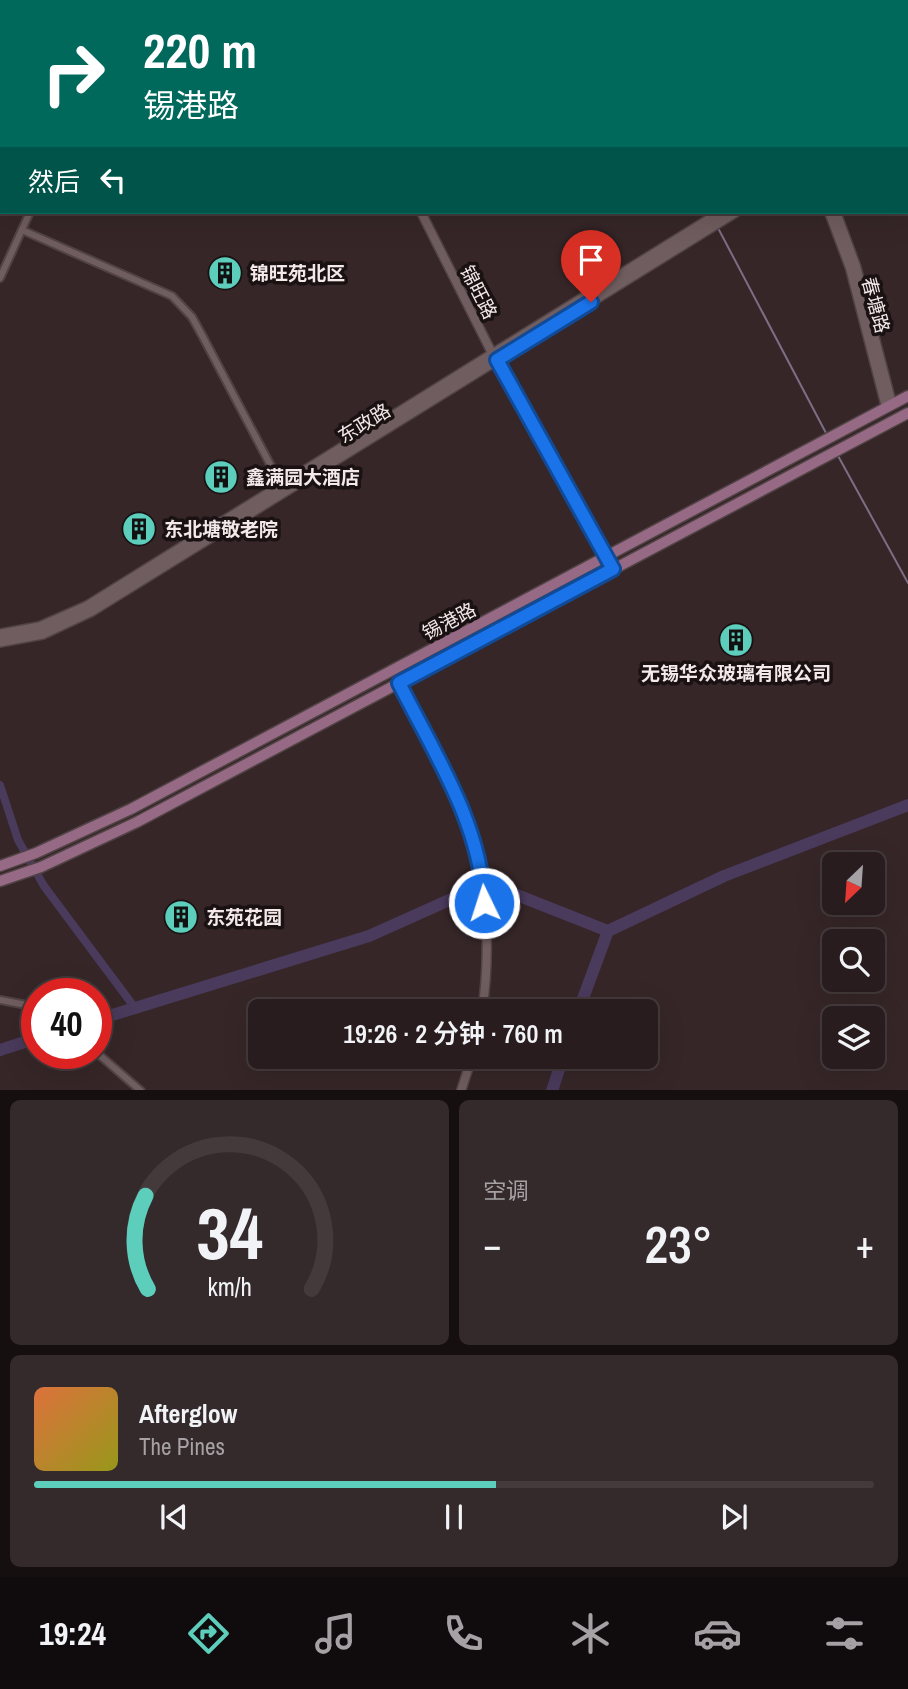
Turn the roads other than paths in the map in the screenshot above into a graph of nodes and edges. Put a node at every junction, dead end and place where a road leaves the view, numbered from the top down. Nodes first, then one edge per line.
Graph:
1 (29, 214) edge
2 (422, 214) edge
3 (830, 214) edge
4 (837, 214) edge
5 (715, 219) edge
6 (22, 230) junction
7 (0, 278) edge
8 (494, 357) junction
9 (908, 396) edge
10 (889, 406) junction
11 (908, 413) edge
12 (283, 488) junction
13 (607, 558) junction
14 (613, 569) junction
15 (0, 634) edge
16 (0, 642) edge
17 (399, 683) junction
18 (0, 866) edge
19 (0, 881) edge
20 (482, 999) edge
21 (0, 1000) edge
22 (21, 1004) edge
23 (112, 1066) edge
24 (468, 1069) edge
25 (141, 1090) edge
26 (461, 1090) edge

1 - 6 street
2 - 8 street, 锦旺路
3 - 10 street, 春塘路
4 - 10 street, 春塘路
5 - 8 main road, 东政路
6 - 7 street
6 - 12 street
8 - 12 main road, 东政路
8 - 13 street, 锦旺路
9 - 10 main road, 锡港路
10 - 13 main road, 锡港路
11 - 14 main road, 锡港路
12 - 15 main road, 东政路
12 - 16 main road, 东政路
13 - 14 street, 锦旺路
13 - 18 main road, 锡港路
14 - 17 main road, 锡港路
17 - 19 main road, 锡港路
17 - 20 street
21 - 22 street
23 - 25 street
24 - 26 street

